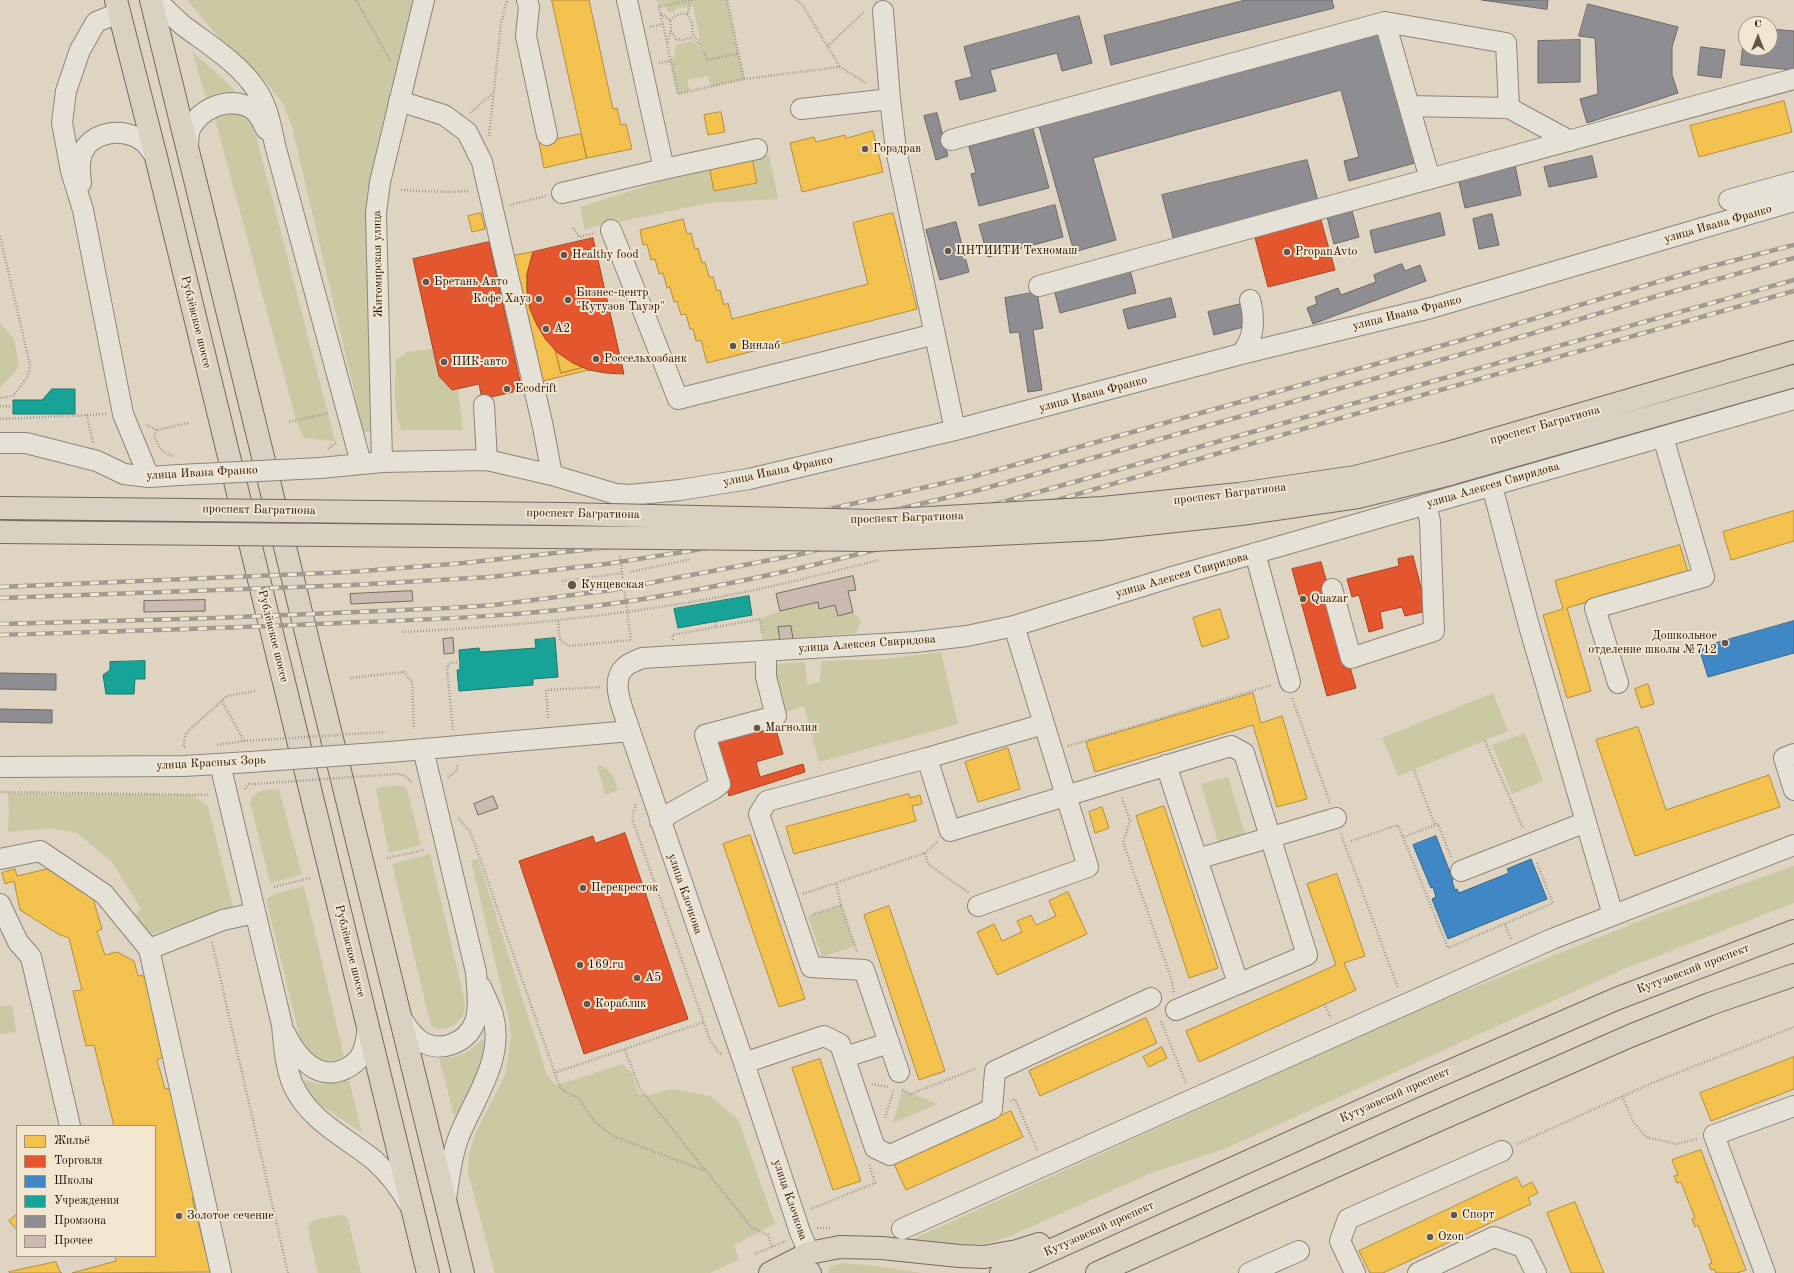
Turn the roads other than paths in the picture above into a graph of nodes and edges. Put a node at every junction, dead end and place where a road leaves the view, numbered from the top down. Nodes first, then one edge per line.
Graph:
1 (151, 0) edge
2 (156, 0) edge
3 (424, 0) edge
4 (527, 0) edge
5 (627, 0) edge
6 (117, 6) edge
7 (874, 11) road end
8 (1385, 22) junction
9 (1794, 79) edge
10 (890, 99) junction
11 (399, 101) junction
12 (1409, 106) junction
13 (1509, 108) junction
14 (802, 109) dead end
15 (548, 136) dead end
16 (951, 140) dead end
17 (1570, 141) junction
18 (275, 145) junction
19 (757, 149) dead end
20 (188, 153) junction
21 (156, 157) junction
22 (664, 169) junction
23 (1430, 179) junction
24 (1794, 182) edge
25 (562, 193) road end
26 (1729, 200) dead end
27 (1794, 201) edge
28 (83, 210) junction
29 (611, 230) dead end
30 (1039, 286) dead end
31 (1250, 300) dead end
32 (935, 334) junction
33 (1794, 352) edge
34 (1241, 354) junction
35 (1794, 376) edge
36 (1794, 399) edge
37 (484, 405) dead end
38 (955, 430) junction
39 (1663, 437) junction
40 (0, 443) edge
41 (487, 460) junction
42 (382, 462) junction
43 (361, 463) junction
44 (1447, 464) junction
45 (552, 475) junction
46 (149, 477) junction
47 (1492, 486) junction
48 (1426, 504) junction
49 (0, 508) edge
50 (0, 532) edge
51 (1255, 553) junction
52 (1332, 589) dead end
53 (1014, 626) junction
54 (764, 643) junction
55 (1290, 681) road end
56 (1618, 683) dead end
57 (1044, 724) junction
58 (630, 731) junction
59 (422, 749) junction
60 (1794, 754) edge
61 (928, 758) junction
62 (220, 764) junction
63 (1166, 765) junction
64 (0, 767) edge
65 (1794, 790) edge
66 (1066, 795) junction
67 (1336, 818) road end
68 (660, 821) junction
69 (1586, 822) junction
70 (1269, 838) junction
71 (1794, 845) edge
72 (1197, 858) junction
73 (0, 859) edge
74 (1456, 865) road end
75 (0, 904) edge
76 (978, 906) road end
77 (255, 912) junction
78 (1613, 915) junction
79 (1794, 931) edge
80 (149, 948) junction
81 (476, 972) junction
82 (1794, 975) edge
83 (1238, 983) junction
84 (1151, 998) dead end
85 (1176, 1010) road end
86 (400, 1016) junction
87 (282, 1025) junction
88 (368, 1025) junction
89 (889, 1043) junction
90 (845, 1057) junction
91 (744, 1063) junction
92 (896, 1080) road end
93 (1794, 1106) edge
94 (70, 1125) edge
95 (1502, 1151) road end
96 (446, 1201) junction
97 (413, 1211) junction
98 (1115, 1221) junction
99 (902, 1228) dead end
100 (1299, 1251) dead end
101 (809, 1263) edge
102 (221, 1273) edge
103 (428, 1273) edge
104 (463, 1273) edge
105 (770, 1273) edge
106 (784, 1273) edge
107 (1001, 1273) edge
108 (1097, 1273) edge
109 (1249, 1273) edge
110 (1355, 1273) edge
111 (1418, 1273) edge
112 (1536, 1273) edge
113 (1765, 1273) edge

1 - 20 main road
2 - 18 street
3 - 11 street, Житомирская улица
4 - 15 street
5 - 22 street
6 - 21 main road, Рублёвское шоссе
6 - 28 street
7 - 10 street
8 - 12 street
8 - 13 street
8 - 16 street
9 - 17 street
10 - 14 street
10 - 32 street
11 - 42 street, Житомирская улица
11 - 45 street
12 - 13 street
12 - 23 street
13 - 17 street
17 - 23 street
18 - 20 street
18 - 43 street
19 - 22 street
20 - 86 main road
21 - 28 street
21 - 88 main road, Рублёвское шоссе
22 - 25 street
23 - 30 street
24 - 26 street
27 - 34 street, улица Ивана Франко
28 - 46 street
29 - 32 street
31 - 34 street
32 - 38 street
33 - 44 main road, проспект Багратиона
34 - 38 street, улица Ивана Франко
35 - 44 main road, проспект Багратиона
36 - 39 street, улица Алексея Свиридова
37 - 41 street
38 - 45 street, улица Ивана Франко
39 - 47 street, улица Алексея Свиридова
39 - 56 street
40 - 46 street, улица Ивана Франко
41 - 42 street, улица Ивана Франко
41 - 45 street, улица Ивана Франко
42 - 43 street, улица Ивана Франко
43 - 46 street, улица Ивана Франко, bridge
44 - 49 main road, проспект Багратиона, bridge
44 - 50 main road, проспект Багратиона, bridge
47 - 48 street, улица Алексея Свиридова
47 - 69 street
48 - 51 street, улица Алексея Свиридова
48 - 52 street
51 - 53 street, улица Алексея Свиридова
51 - 55 street
53 - 54 street, улица Алексея Свиридова
53 - 57 street
54 - 58 street, улица Алексея Свиридова
54 - 68 street
57 - 61 street
57 - 66 street
58 - 59 street
58 - 68 street, улица Клочкова
59 - 62 street, улица Красных Зорь, bridge
59 - 81 street
60 - 65 street
61 - 66 street
61 - 89 street
62 - 64 street, улица Красных Зорь
62 - 77 street
63 - 66 street
63 - 70 street
63 - 72 street
66 - 76 street
67 - 70 street
68 - 91 street, улица Клочкова
69 - 74 street
69 - 78 street
70 - 72 street
70 - 83 street
71 - 78 street
72 - 83 street
73 - 80 street
75 - 94 street
77 - 80 street
77 - 87 street
78 - 99 street
79 - 98 main road, Кутузовский проспект
80 - 102 street
81 - 86 street
81 - 96 street
82 - 108 main road
83 - 85 street
84 - 90 street
86 - 96 main road
87 - 88 street
87 - 97 street
88 - 97 main road, Рублёвское шоссе
89 - 90 street
89 - 92 street
90 - 91 street
91 - 101 street, улица Клочкова
93 - 113 street
95 - 110 street
96 - 104 main road
97 - 103 main road, Рублёвское шоссе
98 - 101 main road
98 - 107 main road, Кутузовский проспект
100 - 109 street
101 - 105 main road
101 - 106 main road
111 - 112 street

